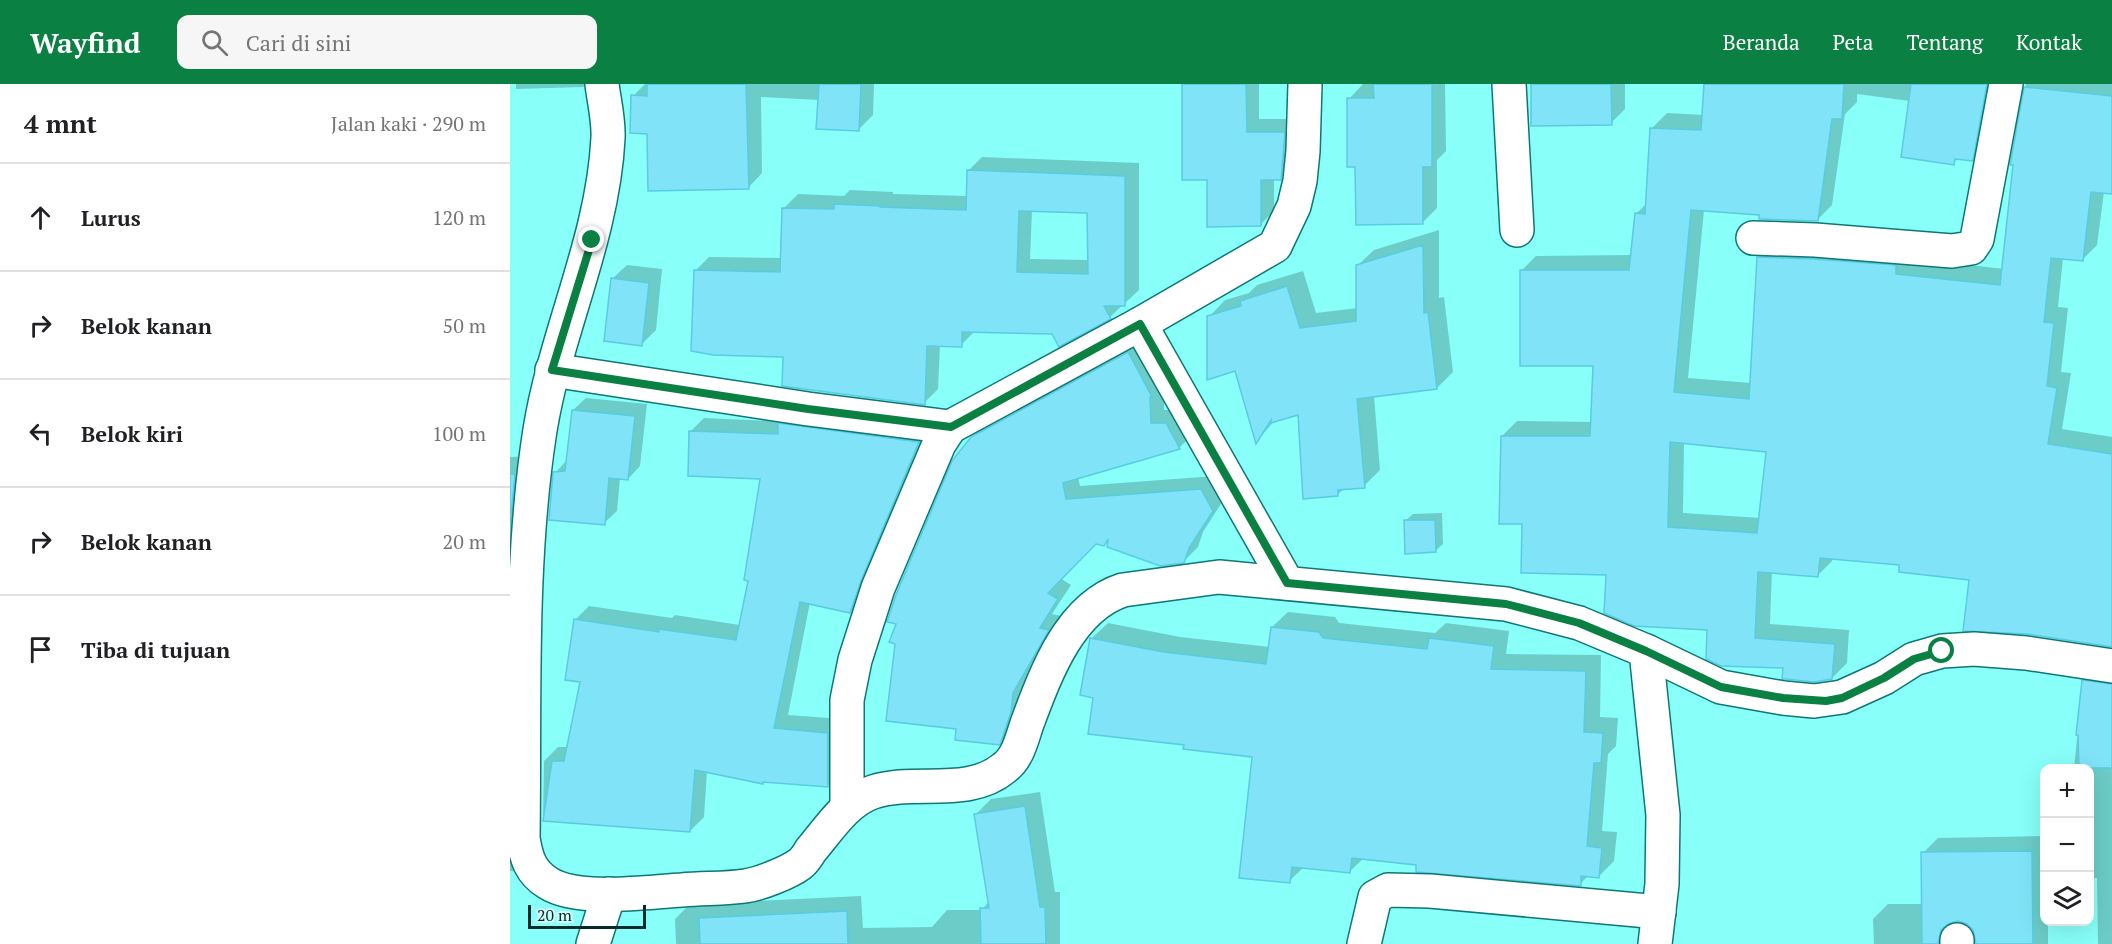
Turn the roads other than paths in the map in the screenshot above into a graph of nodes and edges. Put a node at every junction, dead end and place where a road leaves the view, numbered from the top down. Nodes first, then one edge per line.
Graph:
1 (602, 84) edge
2 (1305, 84) edge
3 (1509, 84) edge
4 (2006, 84) edge
5 (1517, 230) dead end
6 (1753, 238) dead end
7 (1140, 324) junction
8 (552, 370) junction
9 (951, 427) junction
10 (1287, 583) junction
11 (1646, 651) junction
12 (2112, 666) edge
13 (847, 807) junction
14 (609, 894) junction
15 (1659, 912) junction
16 (593, 944) edge
17 (1364, 944) edge
18 (1655, 944) edge

1 - 8 street
2 - 7 street
3 - 5 street
4 - 6 street
7 - 9 street
7 - 10 street
8 - 9 street
8 - 14 street
9 - 13 street
10 - 11 street
10 - 13 street
11 - 12 street
11 - 15 street
13 - 14 street
14 - 16 street
15 - 17 street
15 - 18 street

